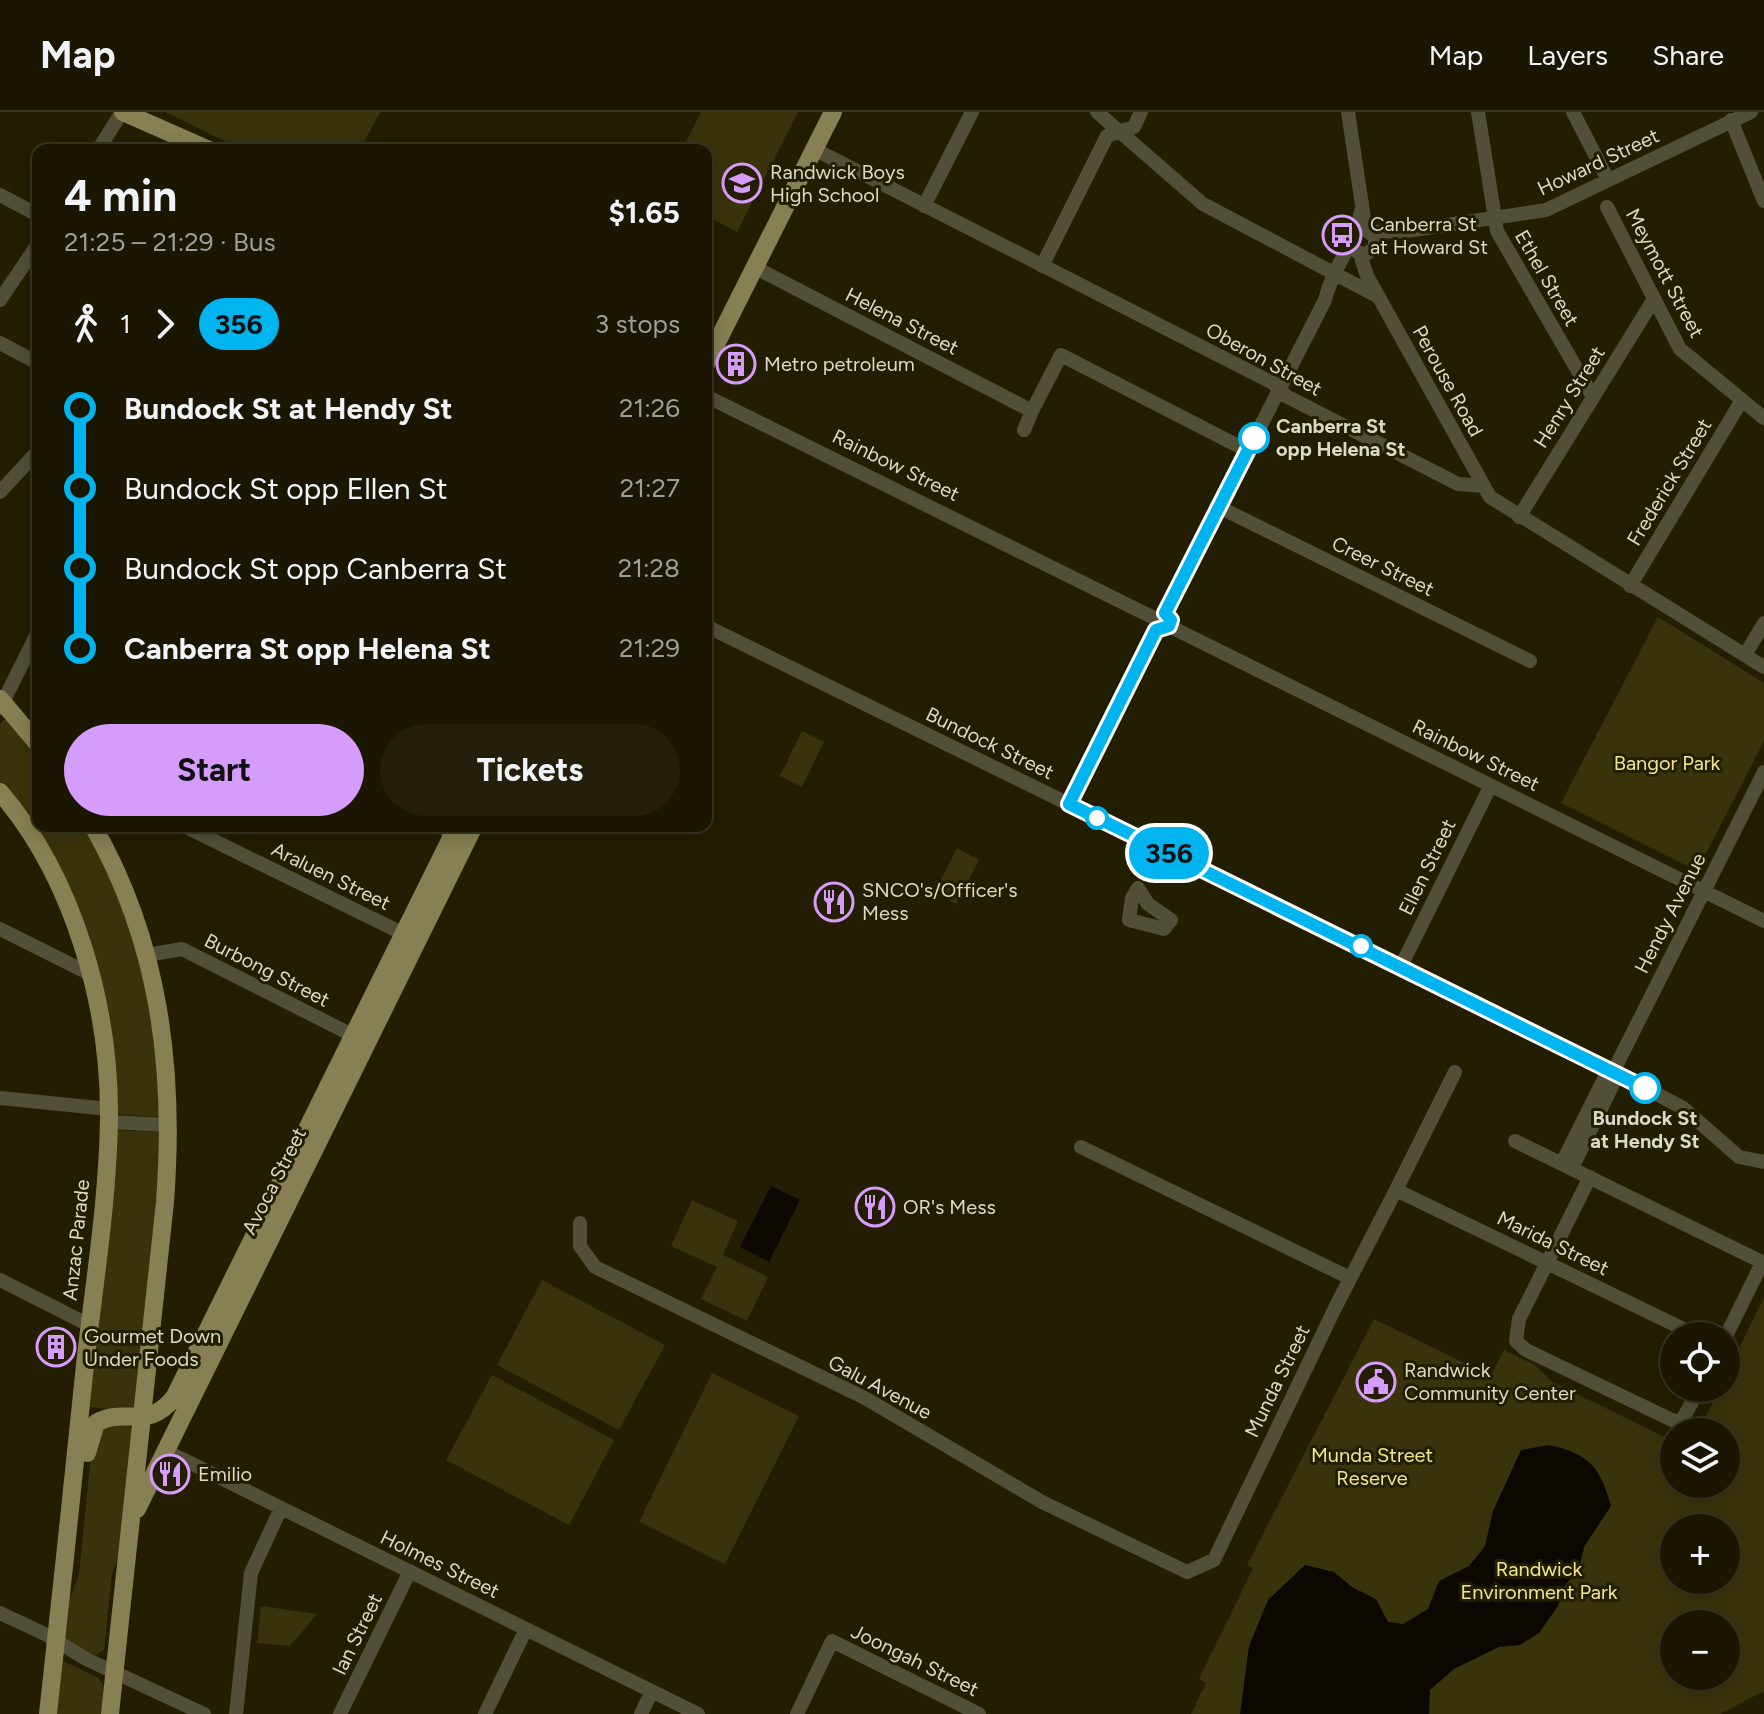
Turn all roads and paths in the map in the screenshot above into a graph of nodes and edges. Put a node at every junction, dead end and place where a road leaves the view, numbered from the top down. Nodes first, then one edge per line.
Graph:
1 (123, 112) edge
2 (140, 112) edge
3 (833, 112) edge
4 (972, 112) edge
5 (1097, 112) edge
6 (1141, 112) edge
7 (1348, 112) edge
8 (1478, 112) edge
9 (1573, 112) edge
10 (1751, 112) edge
11 (1731, 120) junction
12 (1118, 130) junction
13 (179, 135) junction
14 (102, 144) edge
15 (197, 144) edge
16 (814, 149) junction
17 (1607, 178) junction
18 (0, 195) edge
19 (1764, 201) edge
20 (924, 206) junction
21 (1607, 207) dead end
22 (32, 212) edge
23 (1495, 219) junction
24 (1364, 243) junction
25 (32, 253) edge
26 (1042, 266) junction
27 (754, 267) junction
28 (1338, 275) junction
29 (742, 290) junction
30 (1374, 290) junction
31 (1654, 299) junction
32 (0, 300) edge
33 (712, 332) edge
34 (1, 345) edge
35 (712, 353) edge
36 (32, 360) edge
37 (1280, 390) junction
38 (1593, 397) junction
39 (712, 399) edge
40 (1742, 400) junction
41 (1032, 411) junction
42 (1764, 418) edge
43 (1024, 430) dead end
44 (1248, 451) junction
45 (32, 457) edge
46 (1484, 486) junction
47 (0, 492) edge
48 (1219, 507) junction
49 (1519, 517) junction
50 (1630, 586) junction
51 (1161, 621) junction
52 (1764, 623) edge
53 (712, 629) edge
54 (32, 644) edge
55 (1745, 655) junction
56 (1530, 661) dead end
57 (1764, 667) edge
58 (1, 703) edge
59 (32, 737) edge
60 (1764, 772) edge
61 (1490, 787) junction
62 (0, 792) edge
63 (1069, 804) junction
64 (96, 832) edge
65 (196, 832) edge
66 (457, 832) edge
67 (1703, 891) junction
68 (1764, 921) edge
69 (0, 929) edge
70 (411, 938) junction
71 (147, 955) junction
72 (1401, 966) junction
73 (90, 974) junction
74 (360, 1039) junction
75 (1455, 1072) dead end
76 (1613, 1072) junction
77 (0, 1098) edge
78 (109, 1116) junction
79 (169, 1125) junction
80 (1515, 1141) dead end
81 (1081, 1147) dead end
82 (1764, 1162) edge
83 (1567, 1166) junction
84 (1590, 1177) junction
85 (1395, 1192) junction
86 (580, 1223) dead end
87 (1548, 1262) junction
88 (1763, 1263) edge
89 (246, 1270) junction
90 (1350, 1278) junction
91 (0, 1280) edge
92 (1670, 1322) edge
93 (1733, 1322) edge
94 (89, 1325) junction
95 (145, 1385) junction
96 (175, 1396) junction
97 (1691, 1402) edge
98 (140, 1419) junction
99 (164, 1450) junction
100 (281, 1508) junction
101 (125, 1560) junction
102 (410, 1571) junction
103 (1187, 1572) joint
104 (61, 1595) junction
105 (0, 1613) edge
106 (526, 1629) junction
107 (56, 1642) junction
108 (115, 1672) junction
109 (652, 1691) junction
110 (48, 1714) edge
111 (110, 1714) edge
112 (204, 1714) edge
113 (236, 1714) edge
114 (340, 1714) edge
115 (485, 1714) edge
116 (641, 1714) edge
117 (698, 1714) edge
118 (797, 1714) edge
119 (979, 1714) edge

1 - 13 main road
1 - 14 street
2 - 13 main road
3 - 16 main road
4 - 20 street
5 - 12 street
6 - 12 street
7 - 24 street
8 - 23 street, Ethel Street
9 - 17 street
10 - 11 street, Howard Street
11 - 17 street, Howard Street
11 - 19 street
12 - 26 street
12 - 28 street
13 - 15 main road
16 - 20 street, Oberon Street
16 - 27 main road
17 - 23 street, Howard Street
18 - 22 street
20 - 26 street, Oberon Street
21 - 31 street, Meymott Street
23 - 24 street, Howard Street
23 - 38 street, Ethel Street
24 - 28 street
24 - 30 street, Perouse Road
25 - 32 street
26 - 37 street, Oberon Street
27 - 29 main road
27 - 41 street, Helena Street
28 - 30 street
28 - 37 street
29 - 33 main road
29 - 35 main road
30 - 46 street, Perouse Road
31 - 38 street, Henry Street
31 - 40 street, Meymott Street
34 - 36 street
37 - 44 street
37 - 46 street, Oberon Street
38 - 49 street, Henry Street
39 - 51 street, Rainbow Street
40 - 42 street, Meymott Street
40 - 50 street, Frederick Street
41 - 43 street
41 - 44 street
44 - 48 street
45 - 47 street
46 - 49 street
48 - 51 street
48 - 56 street, Creer Street
49 - 50 street
50 - 55 street
51 - 61 street, Rainbow Street
51 - 63 street
52 - 55 street
53 - 63 street, Bundock Street
54 - 58 street
55 - 57 street
58 - 59 main road
60 - 67 street, Hendy Avenue
61 - 67 street, Rainbow Street
61 - 72 street, Ellen Street
62 - 73 main road, Anzac Parade
63 - 72 street, Bundock Street
64 - 71 main road
65 - 70 street, Araluen Street
66 - 70 main road, Avoca Street
67 - 68 street, Rainbow Street
67 - 76 street, Hendy Avenue
69 - 73 street
70 - 74 main road, Avoca Street
71 - 74 street, Burbong Street
71 - 79 main road
72 - 76 street, Bundock Street
73 - 78 main road, Anzac Parade
74 - 89 main road, Avoca Street
75 - 85 street, Munda Street
76 - 82 street, Bundock Street
76 - 83 street, Hendy Avenue
77 - 78 street
78 - 79 street
78 - 94 main road, Anzac Parade
79 - 95 main road
80 - 83 street
81 - 90 street
83 - 84 street
84 - 87 street
84 - 88 street
85 - 87 street, Marida Street
85 - 90 street, Munda Street
86 - 103 street, Galu Avenue
87 - 92 street, Marida Street
87 - 97 street
88 - 93 street
89 - 96 main road, Avoca Street
89 - 99 main road, Avoca Street
90 - 103 street, Munda Street
91 - 94 street
94 - 104 main road, Anzac Parade
95 - 96 main road
95 - 98 main road
96 - 98 main road
98 - 101 main road
98 - 104 main road
99 - 100 street, Holmes Street
99 - 101 main road, Avoca Street
100 - 102 street, Holmes Street
100 - 113 street
101 - 108 main road
102 - 106 street, Holmes Street
102 - 114 street, Ian Street
104 - 107 main road, Anzac Parade
105 - 107 street
106 - 109 street, Holmes Street
106 - 115 street
107 - 108 street
107 - 110 main road, Anzac Parade
108 - 111 main road
108 - 112 street
109 - 116 street
109 - 117 street, Holmes Street
118 - 119 street, Joongah Street

